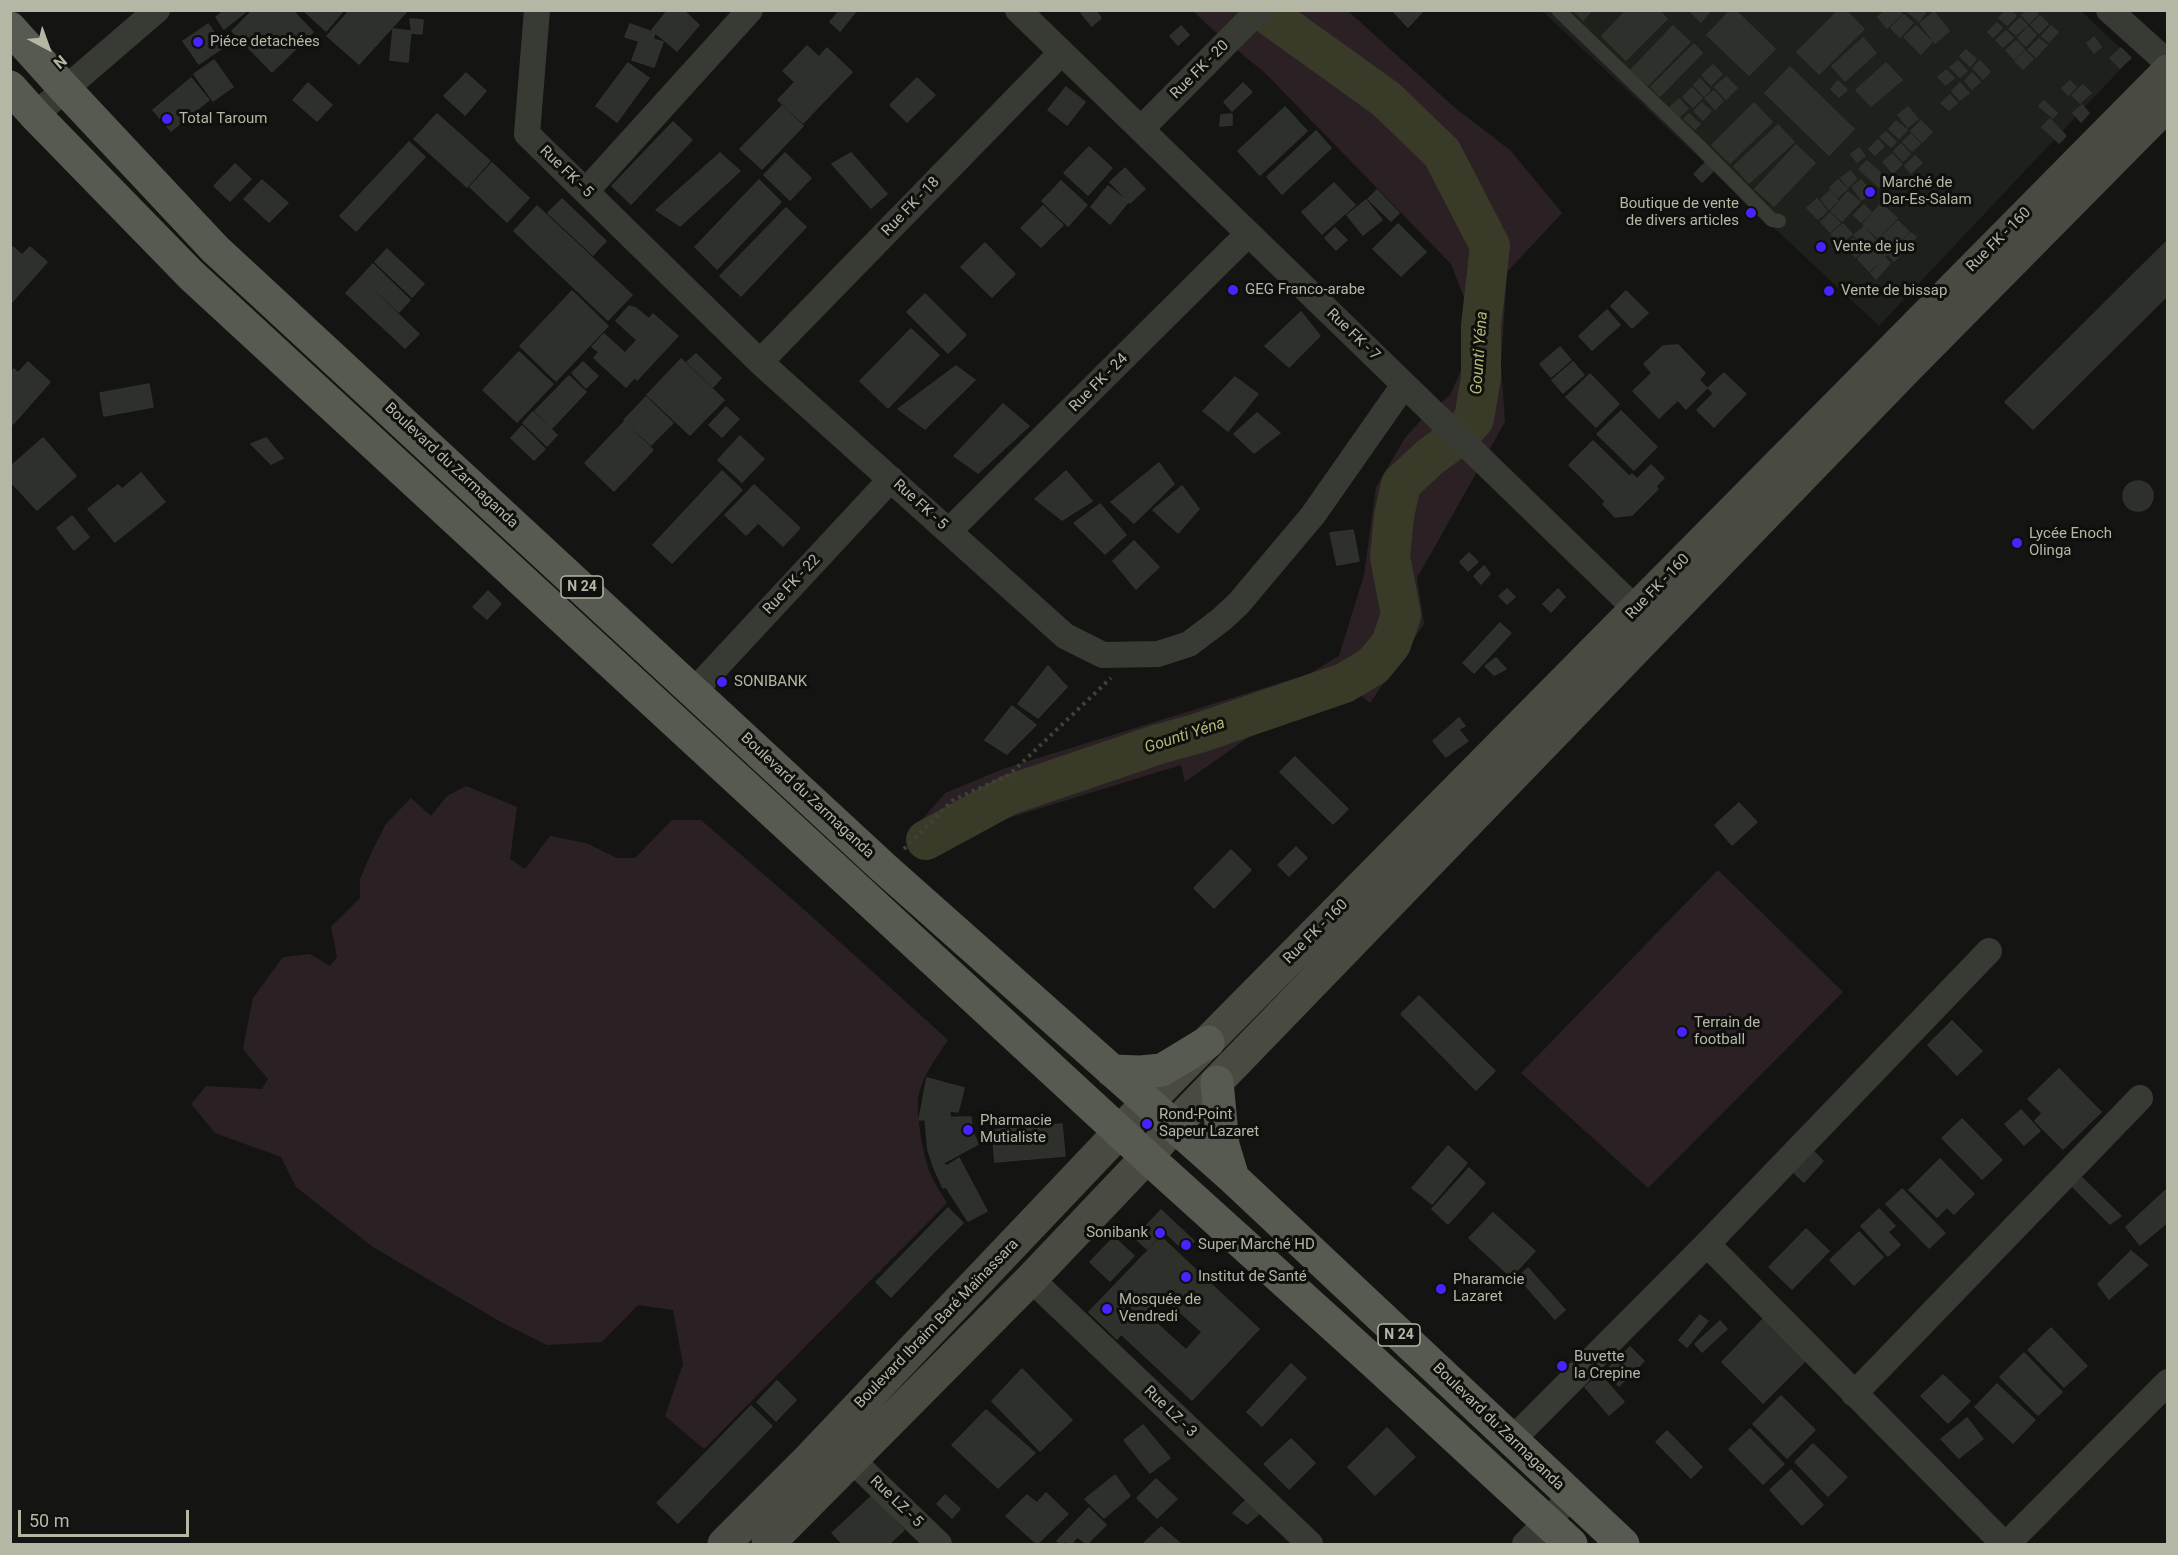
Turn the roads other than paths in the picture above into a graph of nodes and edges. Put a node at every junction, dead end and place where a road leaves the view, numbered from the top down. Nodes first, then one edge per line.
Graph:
1 (157, 10) edge
2 (537, 10) edge
3 (750, 10) edge
4 (1018, 10) edge
5 (1258, 10) edge
6 (1558, 10) edge
7 (2109, 10) edge
8 (10, 28) edge
9 (1061, 52) junction
10 (2168, 63) edge
11 (2168, 71) edge
12 (10, 87) edge
13 (65, 89) junction
14 (2168, 104) edge
15 (35, 115) junction
16 (1141, 129) junction
17 (586, 191) junction
18 (1779, 221) dead end
19 (1248, 234) junction
20 (1898, 359) junction
21 (760, 362) junction
22 (1404, 385) junction
23 (891, 479) junction
24 (949, 531) junction
25 (552, 559) junction
26 (526, 585) junction
27 (1646, 619) junction
28 (694, 691) junction
29 (1989, 951) dead end
30 (1208, 1042) junction
31 (1112, 1071) junction
32 (1217, 1082) junction
33 (2140, 1098) dead end
34 (1148, 1102) junction
35 (1174, 1126) junction
36 (1121, 1132) junction
37 (1147, 1157) junction
38 (1233, 1178) junction
39 (1707, 1244) junction
40 (1030, 1279) junction
41 (2168, 1382) edge
42 (1854, 1394) junction
43 (1512, 1440) junction
44 (852, 1460) junction
45 (1570, 1497) junction
46 (1536, 1533) edge
47 (724, 1545) edge
48 (768, 1545) edge
49 (939, 1545) edge
50 (1310, 1545) edge
51 (1571, 1545) edge
52 (1623, 1545) edge
53 (2006, 1545) edge

1 - 13 street
2 - 17 street, Rue FK - 5
3 - 17 street
4 - 9 street, Rue FK - 7
5 - 16 street, Rue FK - 20
6 - 18 lane
7 - 10 street
8 - 13 main road, Boulevard du Zarmaganda / N 24
9 - 16 street, Rue FK - 7
9 - 21 street, Rue FK - 18
11 - 20 main road, Rue FK - 160
12 - 15 main road, N 24
13 - 15 street
13 - 25 main road, Boulevard du Zarmaganda / N 24
14 - 20 main road, Rue FK - 160
15 - 26 main road, N 24
16 - 19 street, Rue FK - 7
17 - 21 street, Rue FK - 5
19 - 22 street, Rue FK - 7
19 - 24 street, Rue FK - 24
20 - 27 main road, Rue FK - 160
21 - 23 street, Rue FK - 5
22 - 24 street, Rue FK - 5
22 - 27 street, Rue FK - 7
23 - 24 street, Rue FK - 5
23 - 28 street, Rue FK - 22
25 - 26 main road
25 - 28 main road, Boulevard du Zarmaganda / N 24
26 - 36 main road, N 24
27 - 30 main road, Rue FK - 160
27 - 32 main road, Rue FK - 160
28 - 31 main road, Boulevard du Zarmaganda / N 24
29 - 39 street
30 - 31 main road
30 - 34 main road, Rue FK - 160
31 - 34 main road, Boulevard du Zarmaganda / N 24
32 - 35 main road, Rue FK - 160
32 - 38 main road
33 - 42 street
34 - 35 main road, Boulevard du Zarmaganda / N 24
34 - 36 main road, Boulevard Ibraim Baré Maïnassara
35 - 37 main road
35 - 38 main road, Boulevard du Zarmaganda / N 24
36 - 37 main road, N 24
36 - 47 main road, Boulevard Ibraim Baré Maïnassara
37 - 40 main road
37 - 46 main road, N 24
38 - 43 main road, Boulevard du Zarmaganda / N 24
39 - 42 street
39 - 43 street
40 - 44 main road
40 - 50 street, Rue LZ - 3
41 - 53 street
42 - 53 street
43 - 45 main road, Boulevard du Zarmaganda / N 24
44 - 48 main road
44 - 49 street, Rue LZ - 5
45 - 46 street
45 - 52 main road, Boulevard du Zarmaganda / N 24
46 - 51 main road, N 24

